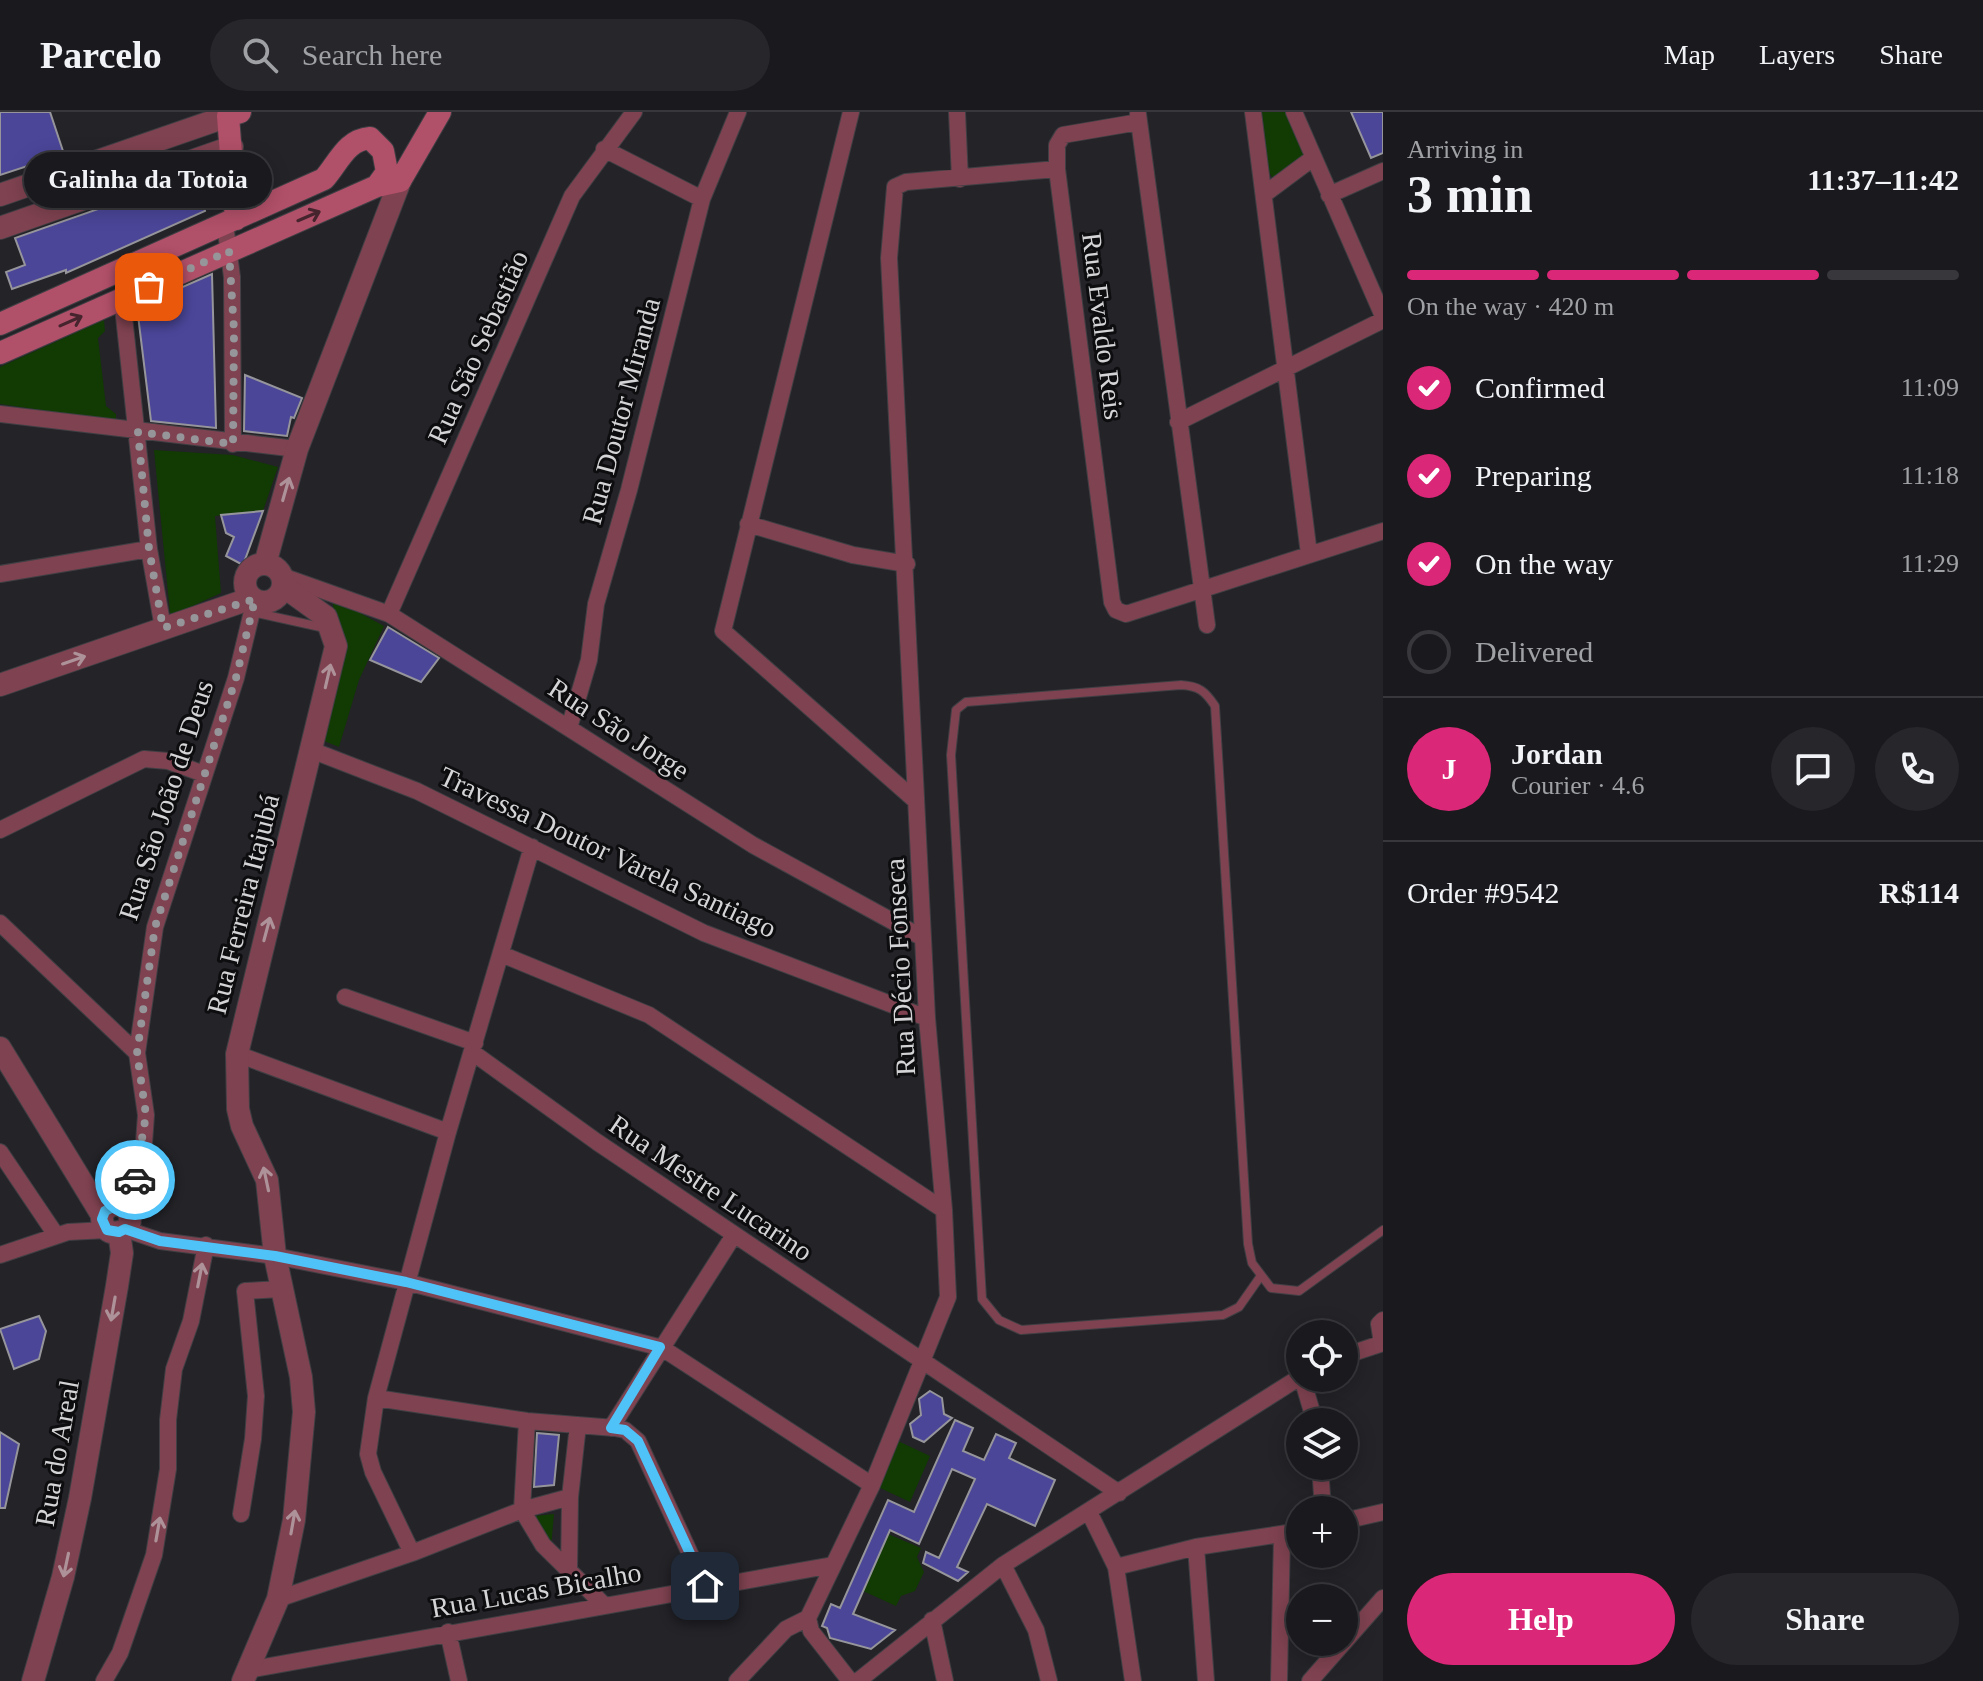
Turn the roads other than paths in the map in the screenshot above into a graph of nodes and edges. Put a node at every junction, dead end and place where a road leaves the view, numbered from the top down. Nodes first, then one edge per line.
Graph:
1 (440, 112) edge
2 (634, 112) edge
3 (738, 112) edge
4 (851, 112) edge
5 (957, 112) edge
6 (1253, 112) edge
7 (1294, 112) edge
8 (234, 114) edge
9 (1138, 117) edge
10 (232, 147) junction
11 (604, 149) junction
12 (1313, 158) junction
13 (1057, 169) junction
14 (1383, 171) edge
15 (960, 179) junction
16 (400, 181) junction
17 (377, 186) junction
18 (1266, 193) junction
19 (0, 195) edge
20 (1329, 195) junction
21 (702, 199) junction
22 (0, 201) edge
23 (230, 221) junction
24 (4, 227) edge
25 (229, 251) junction
26 (122, 298) junction
27 (1383, 318) edge
28 (0, 324) edge
29 (0, 353) edge
30 (1285, 370) junction
31 (0, 414) edge
32 (1178, 422) junction
33 (138, 432) junction
34 (233, 444) junction
35 (297, 449) junction
36 (748, 524) junction
37 (1383, 531) edge
38 (149, 549) junction
39 (1309, 554) junction
40 (907, 564) junction
41 (0, 574) edge
42 (277, 575) junction
43 (1200, 590) junction
44 (253, 603) junction
45 (389, 614) junction
46 (1207, 625) dead end
47 (163, 628) junction
48 (333, 630) junction
49 (0, 685) edge
50 (569, 728) junction
51 (311, 750) junction
52 (204, 774) junction
53 (916, 801) junction
54 (0, 830) edge
55 (532, 847) junction
56 (0, 923) edge
57 (923, 938) junction
58 (501, 954) junction
59 (345, 997) dead end
60 (927, 1018) junction
61 (474, 1047) junction
62 (0, 1048) edge
63 (137, 1053) junction
64 (237, 1054) junction
65 (448, 1132) junction
66 (0, 1152) edge
67 (944, 1210) junction
68 (113, 1220) junction
69 (1383, 1230) edge
70 (62, 1233) junction
71 (734, 1235) junction
72 (206, 1245) junction
73 (0, 1255) edge
74 (275, 1256) junction
75 (1260, 1277) junction
76 (406, 1282) junction
77 (282, 1289) junction
78 (1383, 1320) edge
79 (1383, 1343) edge
80 (660, 1347) junction
81 (1358, 1351) edge
82 (923, 1363) junction
83 (1286, 1387) edge
84 (376, 1398) junction
85 (527, 1421) junction
86 (578, 1425) junction
87 (613, 1428) junction
88 (872, 1485) junction
89 (1119, 1493) junction
90 (570, 1497) junction
91 (522, 1510) junction
92 (1089, 1512) junction
93 (1383, 1512) edge
94 (241, 1514) dead end
95 (1358, 1518) edge
96 (1286, 1534) edge
97 (1282, 1535) junction
98 (1196, 1547) junction
99 (412, 1553) junction
100 (833, 1565) junction
101 (1003, 1565) junction
102 (1116, 1567) junction
103 (569, 1572) junction
104 (705, 1586) junction
105 (1383, 1598) edge
106 (278, 1599) junction
107 (604, 1605) junction
108 (808, 1618) junction
109 (932, 1620) junction
110 (448, 1632) junction
111 (246, 1676) edge
112 (849, 1680) edge
113 (33, 1681) edge
114 (104, 1681) edge
115 (459, 1681) edge
116 (737, 1681) edge
117 (945, 1681) edge
118 (1049, 1681) edge
119 (1133, 1681) edge
120 (1206, 1681) edge
121 (1279, 1681) edge
122 (1310, 1681) edge

1 - 16 main road
2 - 11 street, Rua São Sebastião
3 - 21 street, Rua Doutor Miranda
4 - 36 street
5 - 15 street
6 - 18 street
7 - 12 street
8 - 10 main road
8 - 19 street
9 - 13 street, Rua Evaldo Reis
9 - 32 street
10 - 23 main road
10 - 24 street
11 - 21 street
11 - 45 street, Rua São Sebastião
12 - 18 street
12 - 20 street
13 - 15 street
13 - 43 street, Rua Evaldo Reis
14 - 20 street
15 - 40 street, Rua Décio Fonseca
16 - 17 main road
16 - 35 street
17 - 23 main road
25 -> 17 main road
18 - 30 street
20 - 27 street
21 - 50 street, Rua Doutor Miranda
22 - 24 street
23 - 25 street
23 - 28 main road
25 - 26 main road
25 - 34 street
29 -> 26 main road
26 - 33 street
27 - 30 street
30 - 32 street
30 - 39 street
31 - 33 street
32 - 43 street
33 - 34 street
33 - 38 street
34 - 35 street
42 -> 35 street
36 - 40 street
36 - 53 street
37 - 39 street
38 - 41 street
38 - 47 street
39 - 43 street
40 - 53 street, Rua Décio Fonseca
42 - 44 street
42 - 44 street
42 - 45 street, Rua São Jorge
42 - 48 street
43 - 46 street
44 - 47 street
44 - 48 lane
44 - 52 street, Rua São João de Deus
45 - 50 street, Rua São Jorge
49 -> 47 street
51 -> 48 street, Rua Ferreira Itajubá
50 - 57 street, Rua São Jorge
51 - 55 street, Travessa Doutor Varela Santiago
64 -> 51 street, Rua Ferreira Itajubá
52 - 54 street
52 - 63 street, Rua São João de Deus
53 - 57 street, Rua Décio Fonseca
55 - 58 street
55 - 60 street, Travessa Doutor Varela Santiago
56 - 63 street
57 - 60 street, Rua Décio Fonseca
58 - 61 street
58 - 67 street
59 - 61 street, Rua Mestre Lucarino
60 - 67 street, Rua Décio Fonseca
61 - 65 street
61 - 71 street, Rua Mestre Lucarino
62 - 68 street
63 - 68 street, Rua São João de Deus
64 - 65 street
74 -> 64 street, Rua Ferreira Itajubá
65 - 76 street
66 - 70 street
67 - 82 street, Rua Décio Fonseca
68 - 70 street
68 - 72 street
68 -> 113 street, Rua do Areal
69 - 75 lane
70 - 73 street
71 - 80 street
71 - 82 street, Rua Mestre Lucarino
72 - 74 street
114 -> 72 street
74 - 76 street
74 - 77 street, Rua Ferreira Itajubá
75 - 75 lane
76 - 80 street
76 - 84 street
77 - 94 street
106 -> 77 street, Rua Ferreira Itajubá
78 - 79 street
79 - 81 street
80 - 87 street
80 - 88 street
82 - 88 street, Rua Décio Fonseca
82 - 89 street, Rua Mestre Lucarino
83 - 89 street
84 - 85 street
84 - 99 street
85 - 86 street
85 - 91 street
86 - 87 street
86 - 90 street
87 - 104 street
88 - 100 street, Rua Décio Fonseca
89 - 92 street
90 - 91 street
90 - 103 street
91 - 99 street
91 - 103 street
92 - 101 street
92 - 102 street
93 - 95 street
96 - 97 street
97 - 98 street
97 - 121 street
98 - 102 street
98 - 120 street
99 - 106 street
100 - 104 street, Rua Lucas Bicalho
100 - 108 street, Rua Décio Fonseca
101 - 109 street
101 - 118 street
102 - 119 street
103 - 107 street
104 - 107 street, Rua Lucas Bicalho
105 - 122 street
106 - 111 street, Rua Ferreira Itajubá
107 - 110 street, Rua Lucas Bicalho
108 - 112 street
108 - 116 street
109 - 112 street
109 - 117 street
110 - 111 street, Rua Lucas Bicalho
110 - 115 street

